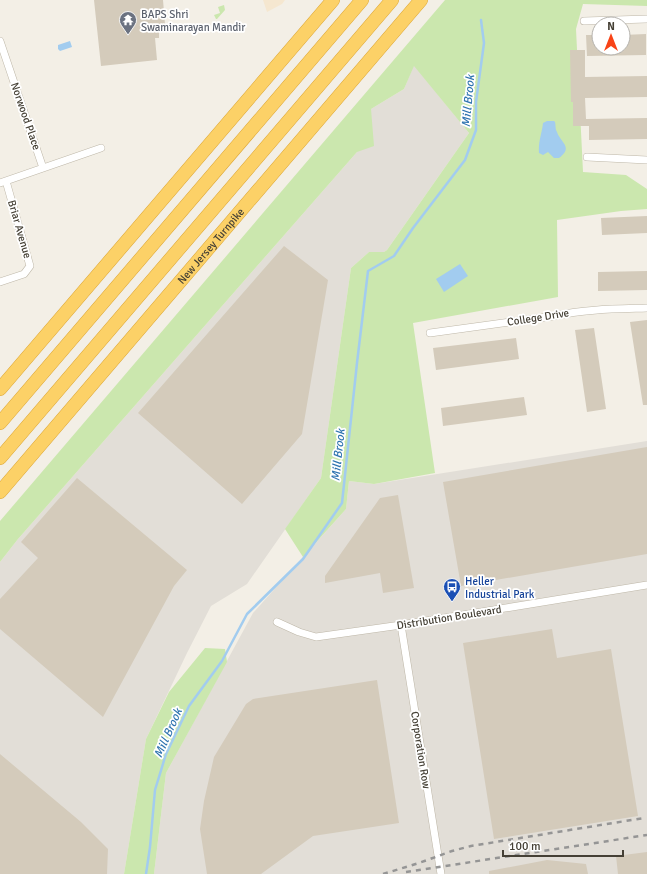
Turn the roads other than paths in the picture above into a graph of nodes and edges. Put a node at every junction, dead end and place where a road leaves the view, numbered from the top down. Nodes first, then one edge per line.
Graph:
1 (333, 0) edge
2 (362, 0) edge
3 (392, 0) edge
4 (421, 0) edge
5 (647, 19) edge
6 (584, 21) dead end
7 (0, 41) edge
8 (101, 148) dead end
9 (587, 157) dead end
10 (647, 160) edge
11 (43, 168) junction
12 (3, 182) edge
13 (0, 282) edge
14 (647, 308) edge
15 (430, 333) dead end
16 (0, 389) edge
17 (0, 423) edge
18 (0, 458) edge
19 (0, 492) edge
20 (647, 585) edge
21 (276, 622) dead end
22 (401, 625) junction
23 (441, 874) edge

1 - 16 highway
2 - 17 highway
3 - 18 highway, New Jersey Turnpike
4 - 19 highway, New Jersey Turnpike
5 - 6 street
7 - 11 street, Norwood Place
8 - 11 street
9 - 10 street
11 - 12 street
12 - 13 street, Briar Avenue
14 - 15 street, College Drive
20 - 22 street, Distribution Boulevard
21 - 22 street, Distribution Boulevard
22 - 23 street, Corporation Row

